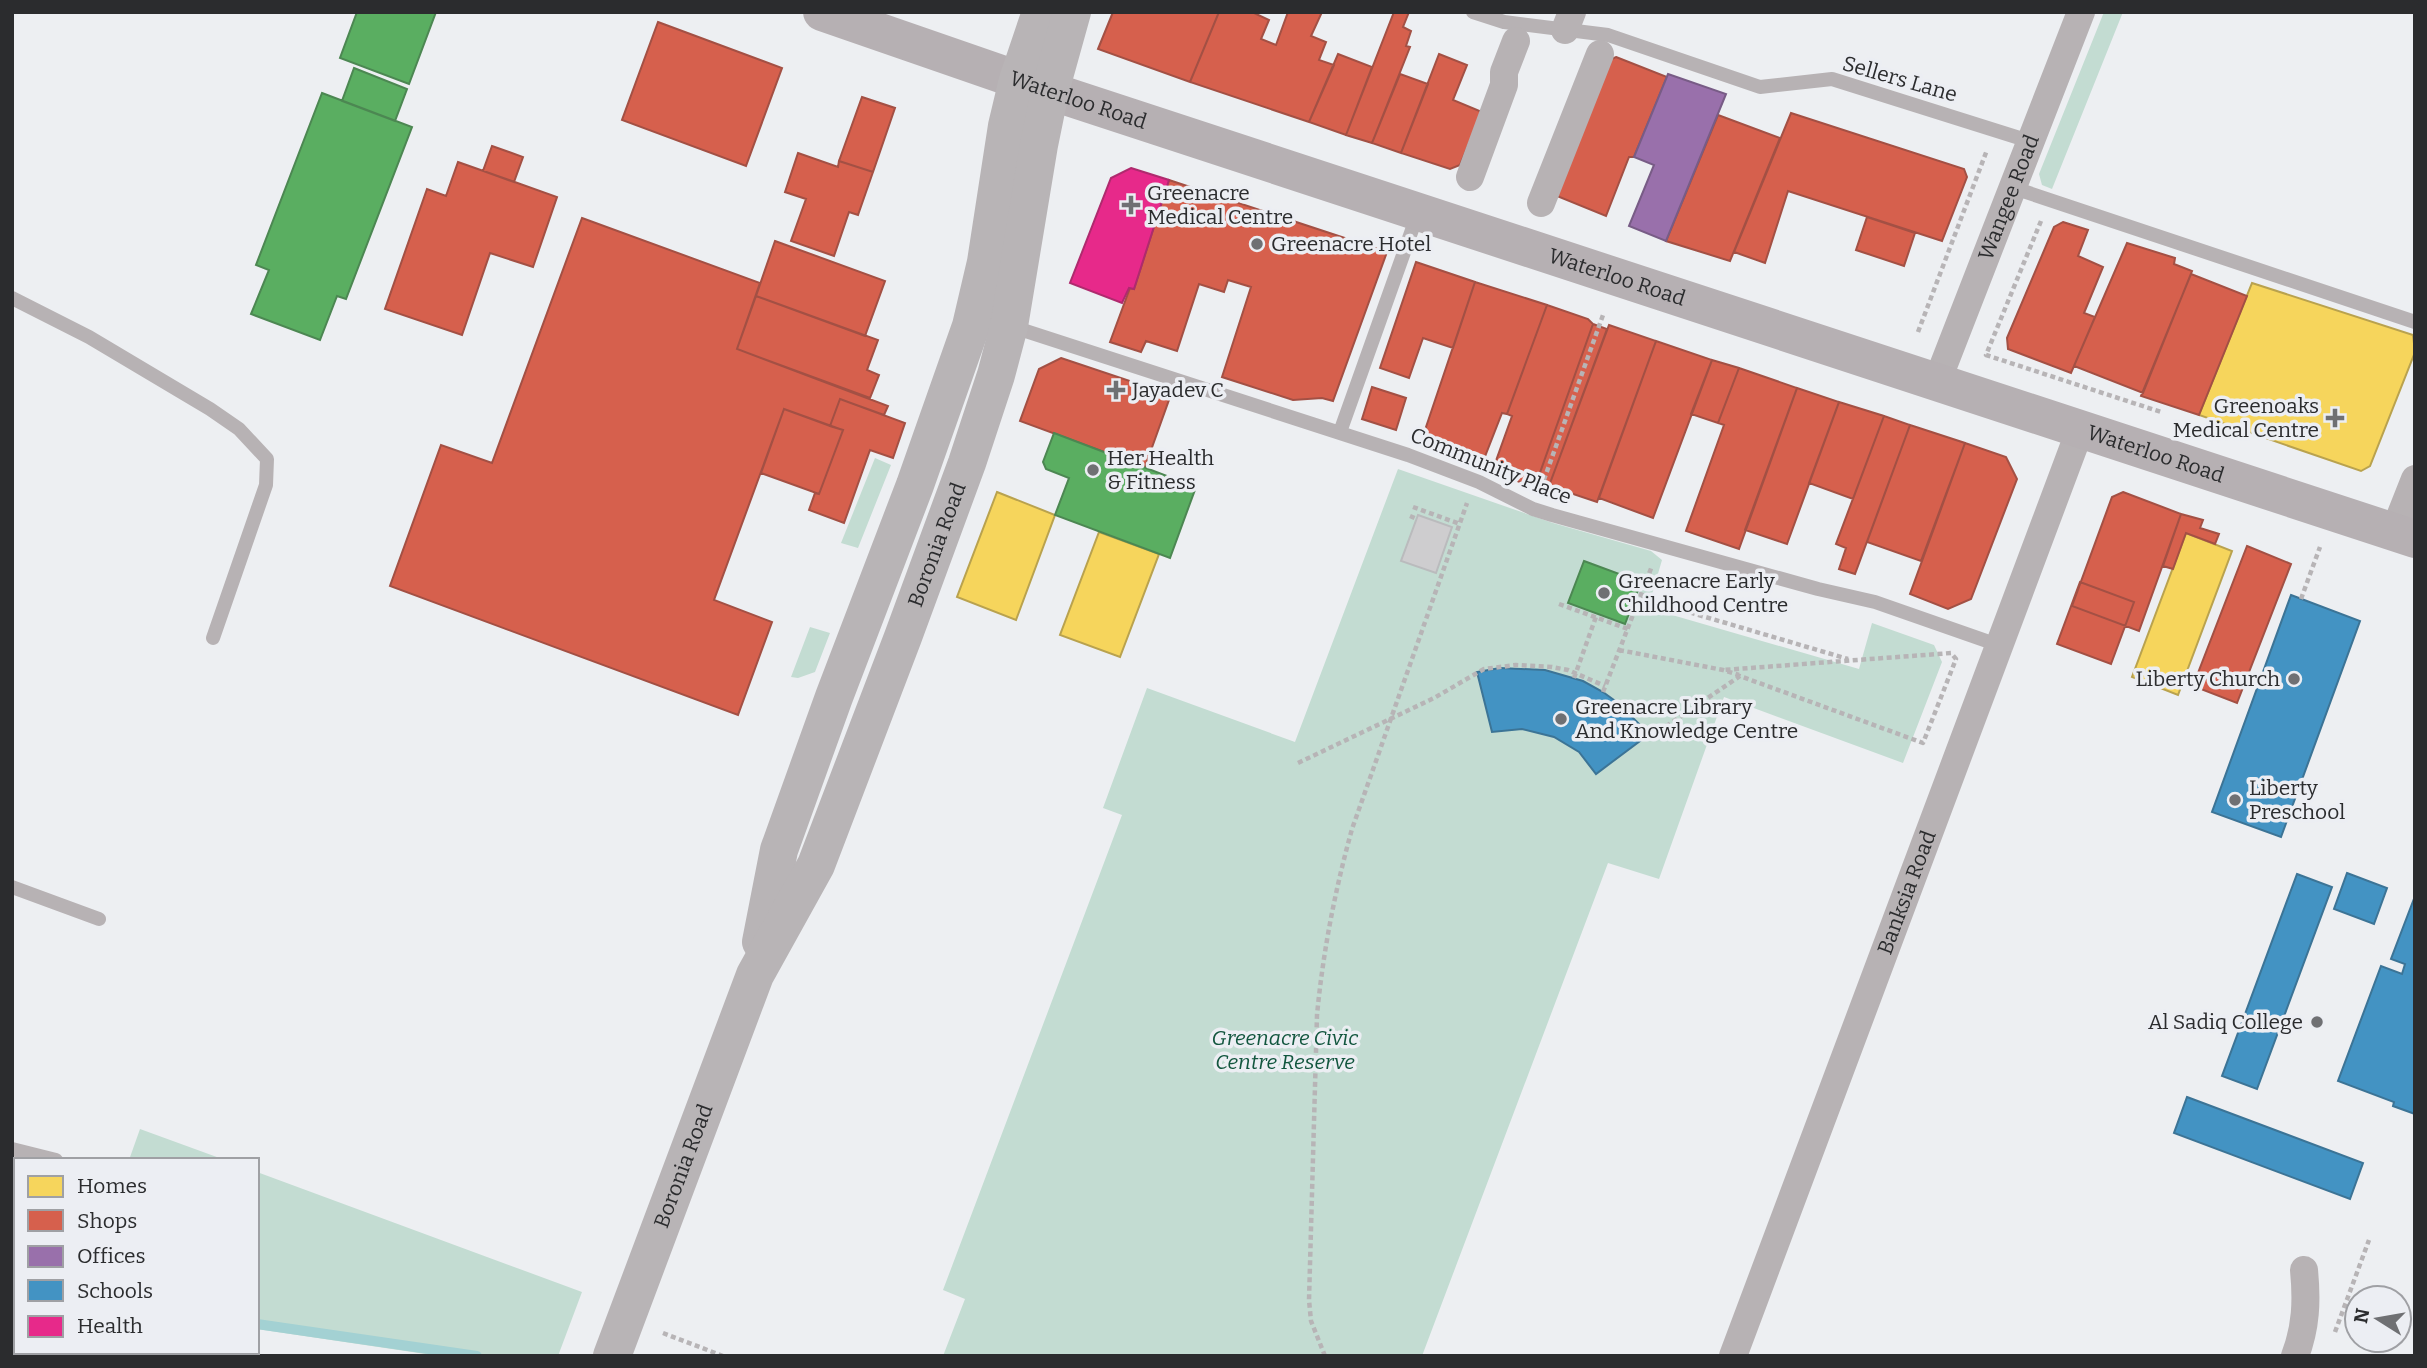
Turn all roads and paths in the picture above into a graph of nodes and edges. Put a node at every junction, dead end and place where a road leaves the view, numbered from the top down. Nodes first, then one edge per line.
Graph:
1 (822, 12) edge
2 (1041, 12) edge
3 (1072, 12) edge
4 (1473, 12) edge
5 (2081, 12) edge
6 (1568, 21) edge
7 (1516, 41) dead end
8 (1600, 54) dead end
9 (1034, 85) junction
10 (2029, 141) junction
11 (1988, 149) dead end
12 (1470, 177) dead end
13 (2011, 187) junction
14 (1541, 203) dead end
15 (1418, 211) junction
16 (2040, 221) dead end
17 (12, 298) edge
18 (1603, 315) dead end
19 (2415, 322) edge
20 (1009, 326) junction
21 (1918, 332) dead end
22 (1937, 382) junction
23 (2161, 412) dead end
24 (2080, 430) junction
25 (1340, 432) junction
26 (2415, 479) edge
27 (1480, 506) dead end
28 (1413, 507) dead end
29 (1533, 509) junction
30 (1410, 516) dead end
31 (1417, 519) dead end
32 (1460, 524) junction
33 (2404, 535) edge
34 (2320, 547) dead end
35 (1655, 558) dead end
36 (1646, 586) junction
37 (1654, 589) dead end
38 (1641, 598) junction
39 (2301, 599) dead end
40 (1559, 604) dead end
41 (1596, 616) junction
42 (1628, 629) junction
43 (212, 638) dead end
44 (2001, 646) junction
45 (1619, 650) junction
46 (1850, 660) junction
47 (1723, 670) junction
48 (1575, 676) junction
49 (1740, 676) junction
50 (1390, 719) junction
51 (1652, 736) dead end
52 (1298, 762) dead end
53 (12, 887) edge
54 (100, 919) dead end
55 (755, 975) junction
56 (12, 1149) edge
57 (48, 1158) edge
58 (2369, 1240) dead end
59 (2304, 1270) dead end
60 (663, 1333) dead end
61 (2332, 1339) dead end
62 (612, 1356) edge
63 (723, 1356) edge
64 (1325, 1356) edge
65 (1734, 1356) edge
66 (2295, 1356) edge

1 - 9 main road, Waterloo Road
2 - 9 main road
3 - 9 main road
4 - 6 lane, Sellers Lane
5 - 10 street, Wangee Road
6 - 10 lane, Sellers Lane
7 - 12 street
8 - 14 street
9 - 15 main road, Waterloo Road
9 - 20 main road, Boronia Road
9 - 55 main road, Boronia Road
10 - 13 street, Wangee Road
11 - 21 path
13 - 19 lane
13 - 22 street, Wangee Road
15 - 22 main road, Waterloo Road
15 - 25 lane
16 - 23 path
17 - 43 lane
18 - 29 path
20 - 25 lane, Community Place
20 - 55 main road, Boronia Road
22 - 24 main road, Waterloo Road
24 - 33 main road, Waterloo Road
24 - 44 street, Banksia Road
25 - 29 lane, Community Place
26 - 33 street
27 - 32 path
28 - 32 path
29 - 44 lane, Community Place
30 - 31 path
32 - 50 path
34 - 39 path
35 - 36 path
36 - 37 path
36 - 38 path
38 - 42 path
38 - 46 path
40 - 41 path
41 - 42 path
41 - 48 path
42 - 45 path
44 - 65 street, Banksia Road
45 - 47 path
45 - 48 path
46 - 47 path
46 - 49 path
47 - 49 path
48 - 50 path
49 - 51 path
50 - 52 path
50 - 64 path
53 - 54 lane
55 - 62 main road, Boronia Road
56 - 57 lane
58 - 61 path
59 - 66 street
60 - 63 path

